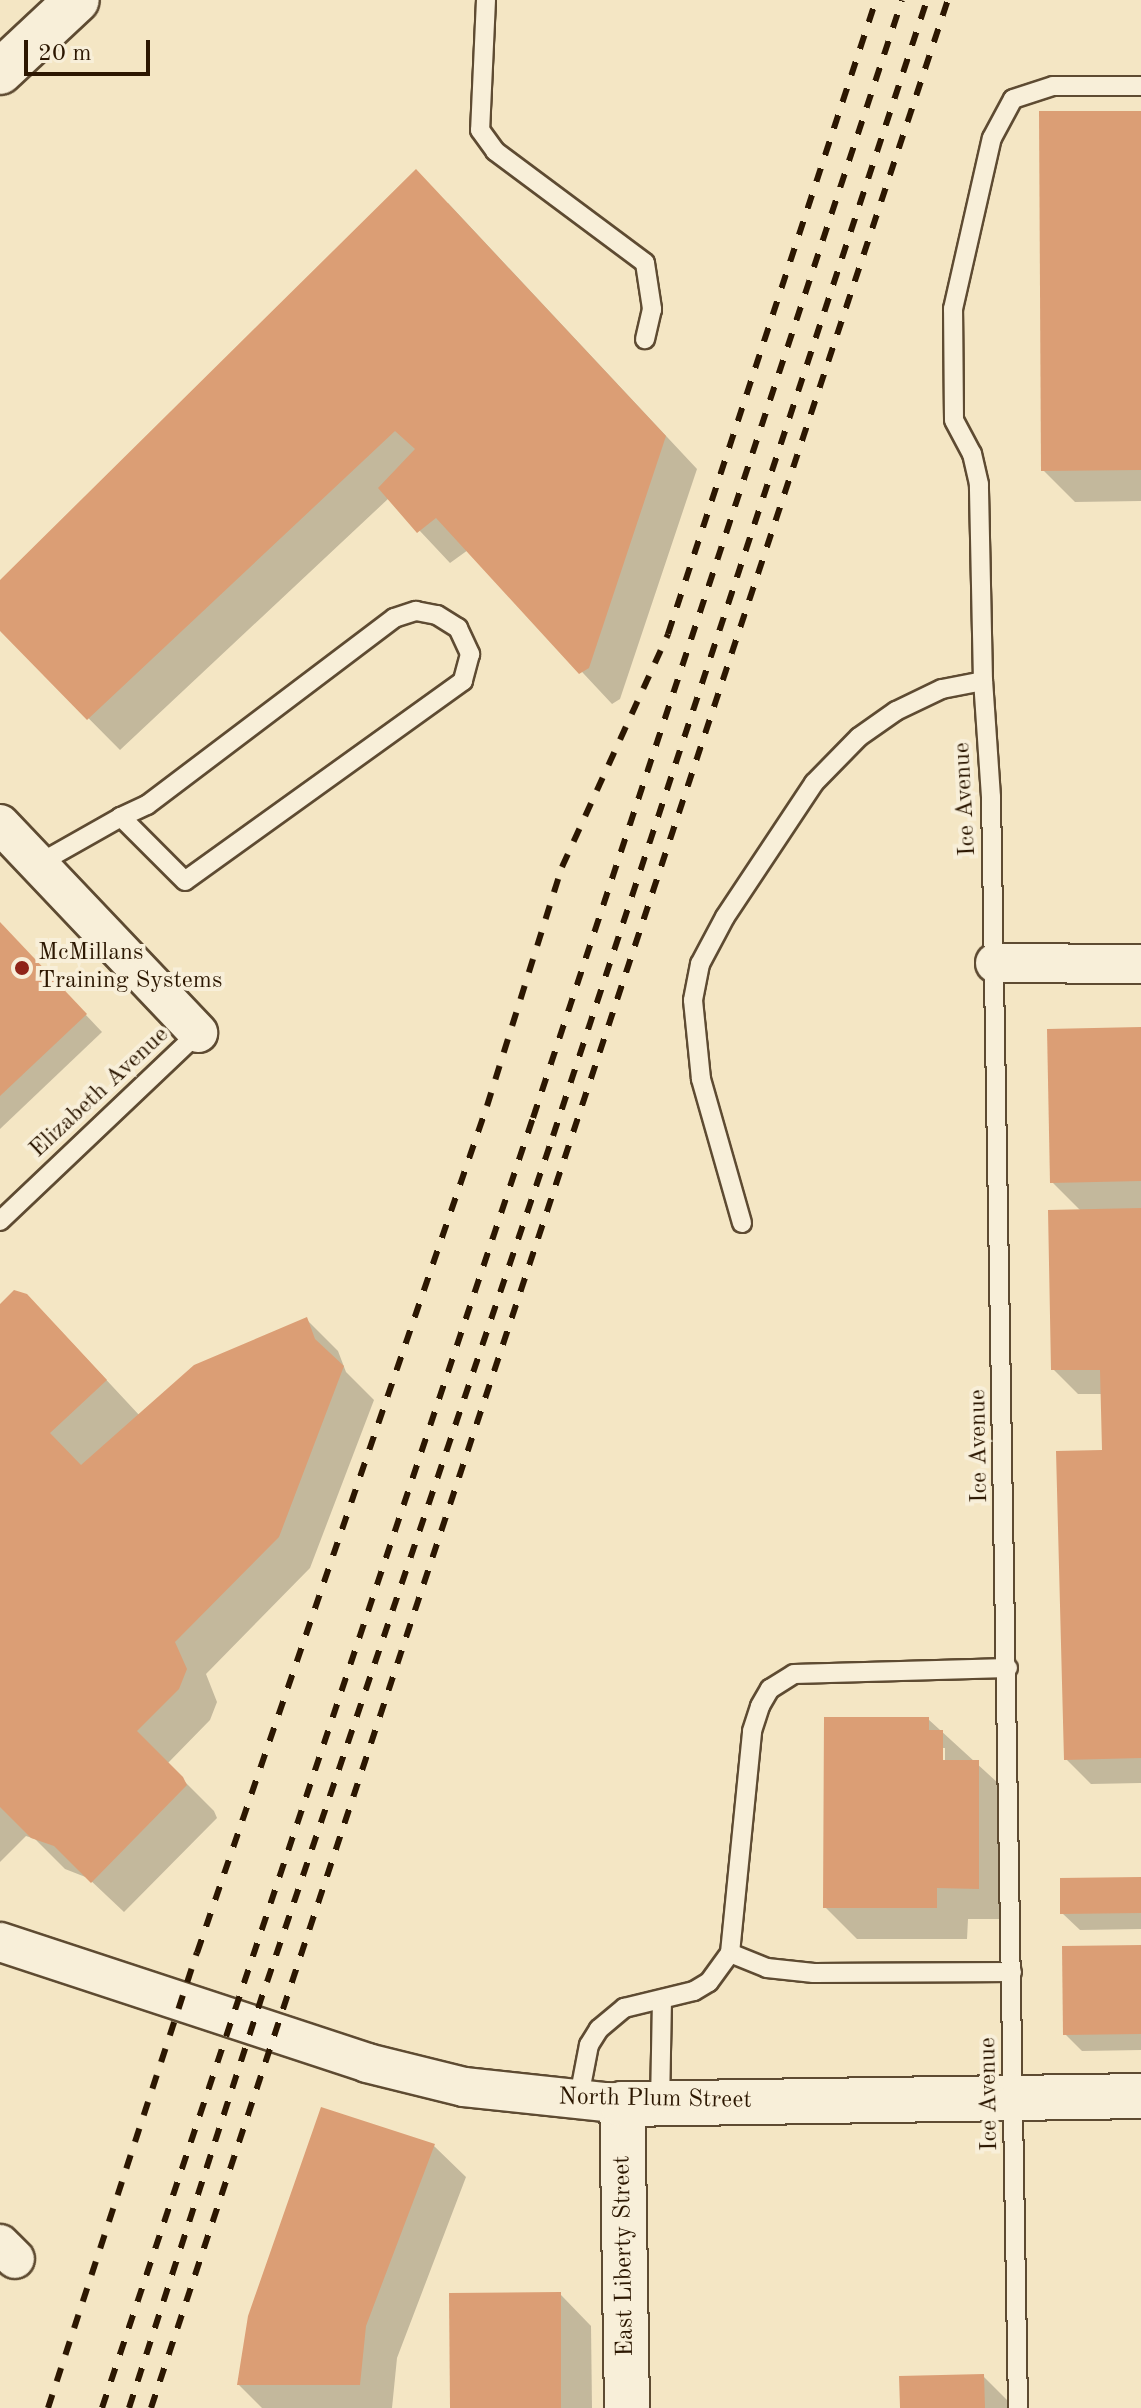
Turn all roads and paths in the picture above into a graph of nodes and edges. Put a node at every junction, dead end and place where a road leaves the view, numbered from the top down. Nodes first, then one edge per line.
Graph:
1 (77, 0) edge
2 (486, 0) edge
3 (0, 72) edge
4 (1141, 86) edge
5 (645, 339) dead end
6 (983, 681) junction
7 (121, 817) junction
8 (0, 824) edge
9 (38, 864) junction
10 (995, 963) junction
11 (1141, 964) edge
12 (198, 1033) joint
13 (0, 1221) edge
14 (742, 1223) dead end
15 (1008, 1668) junction
16 (0, 1942) edge
17 (730, 1953) junction
18 (1012, 1972) junction
19 (662, 2000) junction
20 (1141, 2096) edge
21 (1014, 2097) junction
22 (578, 2102) junction
23 (641, 2104) junction
24 (627, 2408) edge
25 (1018, 2408) edge

1 - 3 street
2 - 5 lane
4 - 6 lane, Ice Avenue
6 - 10 lane, Ice Avenue
6 - 14 lane
7 - 7 lane
7 - 9 lane
8 - 9 street
9 - 12 street
10 - 11 street
10 - 15 lane, Ice Avenue
12 - 13 lane, Elizabeth Avenue
15 - 17 lane
15 - 18 lane, Ice Avenue
16 - 22 street, North Plum Street
17 - 18 lane
17 - 19 lane
18 - 21 lane, Ice Avenue
19 - 22 lane
19 - 23 lane
20 - 21 street, North Plum Street
21 - 23 street, North Plum Street
21 - 25 lane, Ice Avenue
22 - 23 street, North Plum Street
23 - 24 street, East Liberty Street

